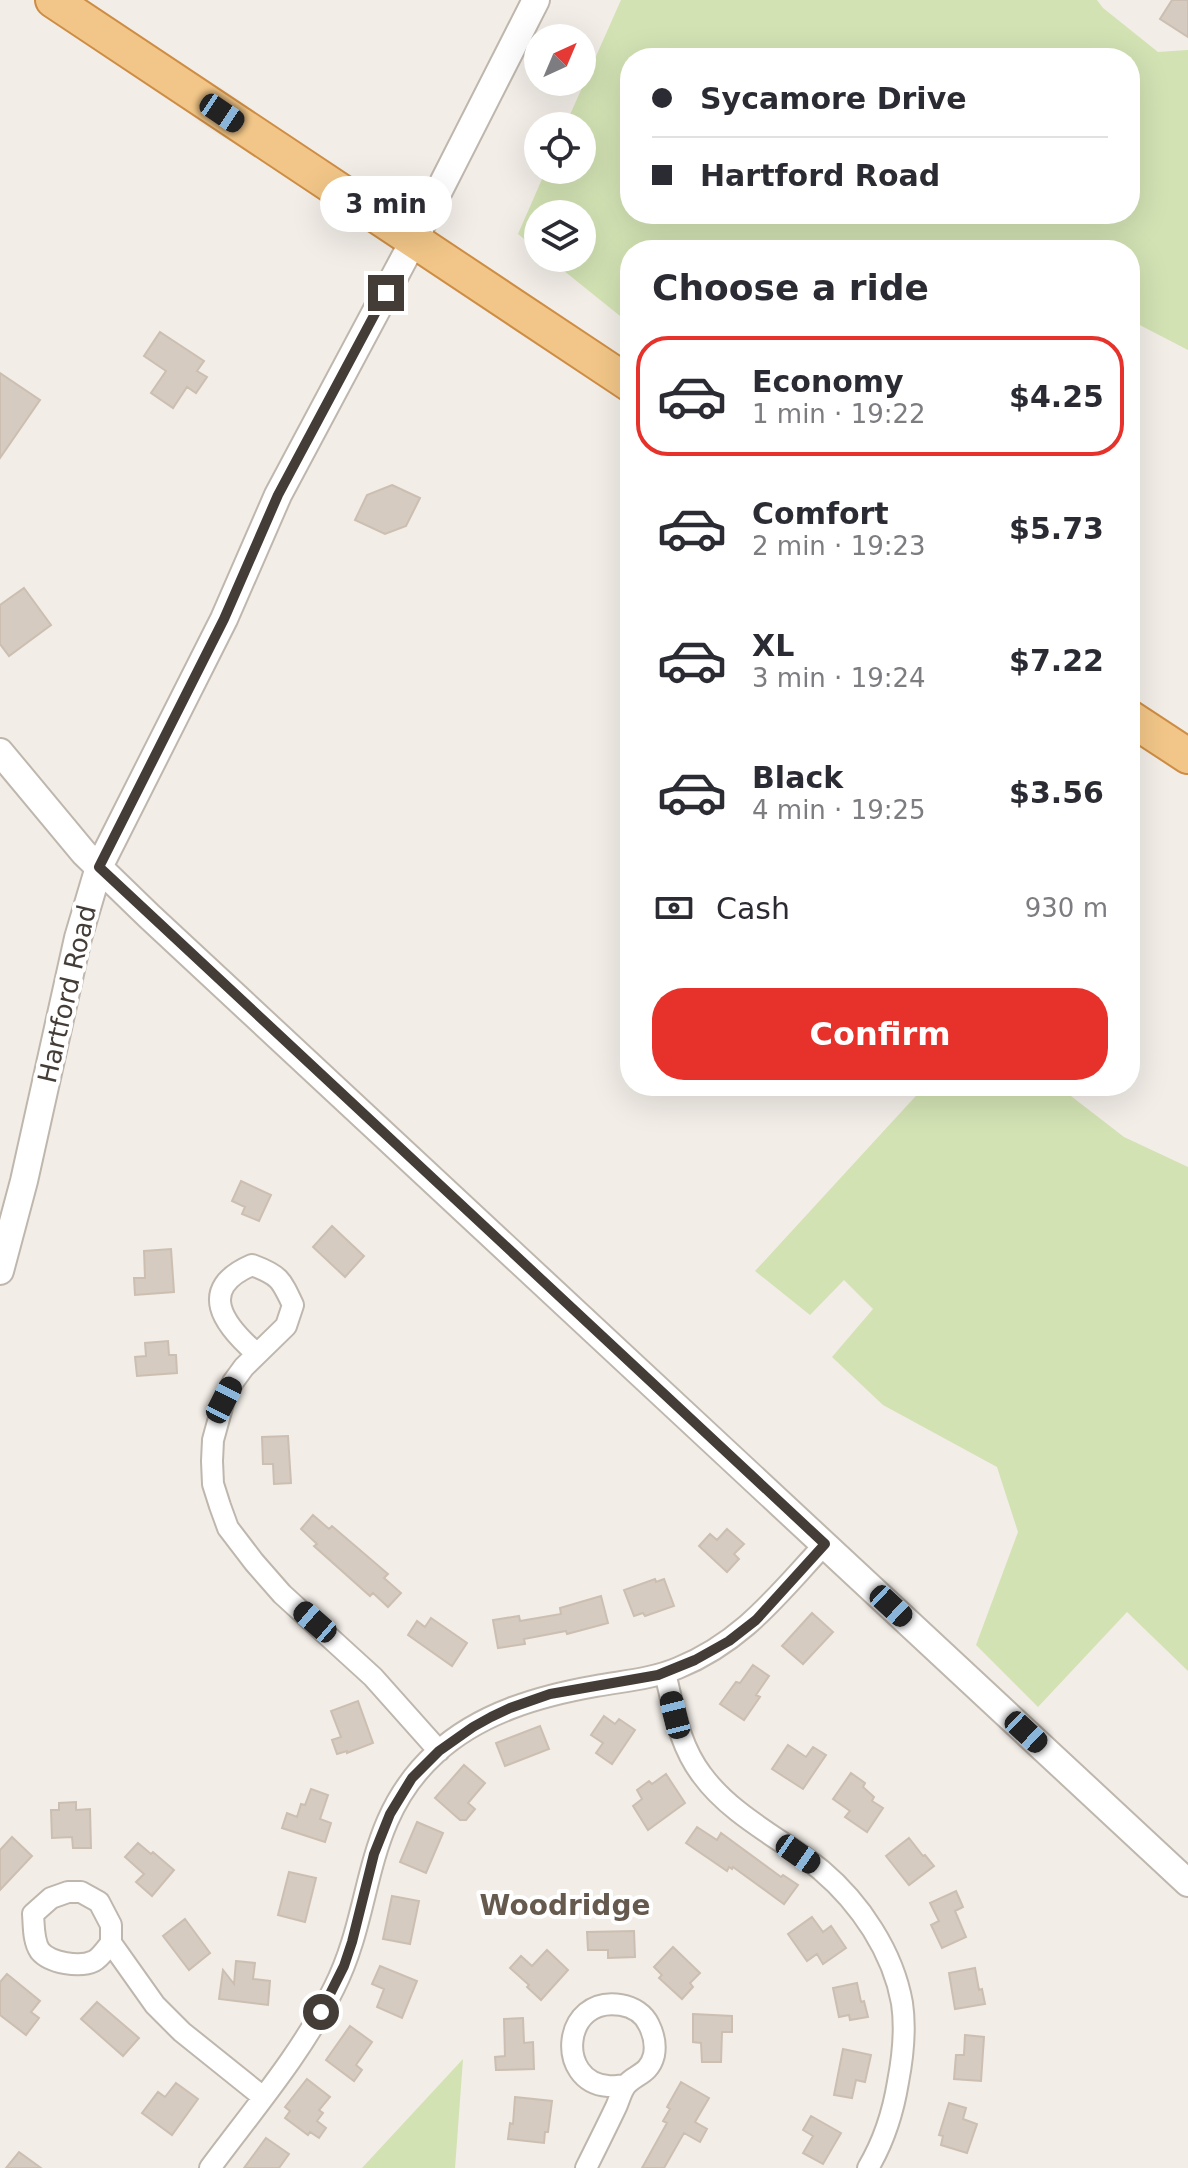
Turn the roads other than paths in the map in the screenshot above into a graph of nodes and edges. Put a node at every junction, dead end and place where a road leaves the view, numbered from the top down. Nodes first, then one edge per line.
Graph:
1 (53, 0) edge
2 (536, 0) edge
3 (414, 240) junction
4 (620, 377) edge
5 (1140, 725) edge
6 (0, 752) edge
7 (1188, 756) edge
8 (99, 867) junction
9 (4, 1233) edge
10 (0, 1271) edge
11 (256, 1353) dead end
12 (825, 1544) junction
13 (665, 1673) junction
14 (439, 1751) junction
15 (1188, 1883) edge
16 (111, 1943) dead end
17 (626, 2085) junction
18 (263, 2097) junction
19 (210, 2168) edge
20 (586, 2168) edge
21 (868, 2168) edge

1 - 3 highway
2 - 3 street, Hartford Road
3 - 4 highway
3 - 8 street, Hartford Road
5 - 7 highway
6 - 8 street
8 - 9 street, Hartford Road
8 - 12 street
9 - 10 street, Hartford Road
11 - 14 street
12 - 13 street
12 - 15 street
13 - 14 street
13 - 21 street
14 - 18 street
16 - 18 street
17 - 17 street
17 - 20 street
18 - 19 street

